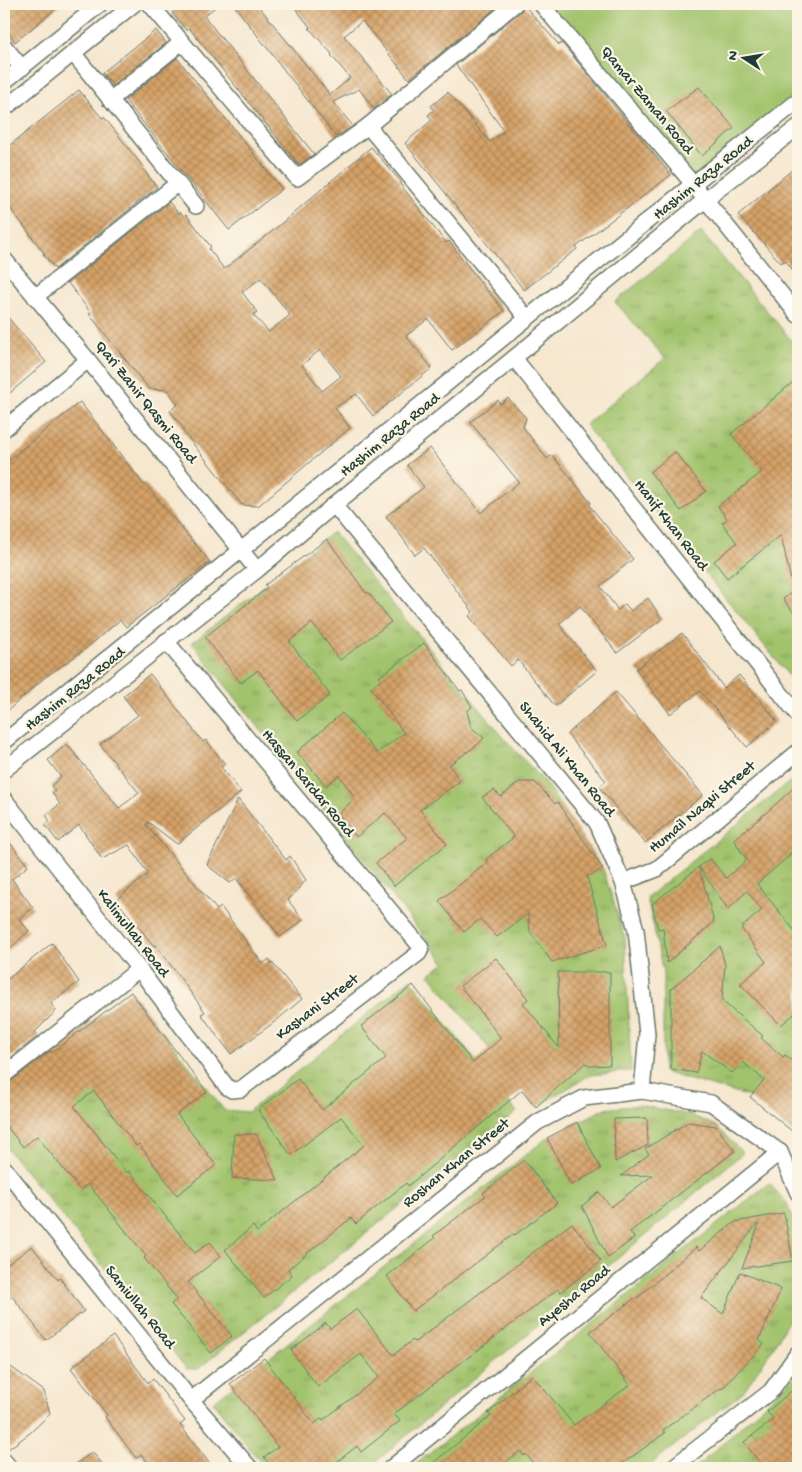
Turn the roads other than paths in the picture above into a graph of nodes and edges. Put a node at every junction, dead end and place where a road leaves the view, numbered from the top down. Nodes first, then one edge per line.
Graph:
1 (100, 4) edge
2 (134, 4) edge
3 (150, 4) edge
4 (515, 4) edge
5 (541, 4) edge
6 (182, 42) junction
7 (4, 46) edge
8 (73, 54) junction
9 (22, 68) junction
10 (4, 82) edge
11 (110, 100) junction
12 (798, 101) edge
13 (4, 109) edge
14 (368, 126) junction
15 (798, 127) edge
16 (178, 183) junction
17 (693, 184) junction
18 (706, 199) junction
19 (196, 206) dead end
20 (4, 259) edge
21 (35, 297) junction
22 (798, 315) edge
23 (527, 318) junction
24 (514, 358) junction
25 (88, 360) junction
26 (4, 429) edge
27 (334, 504) junction
28 (242, 551) junction
29 (257, 570) junction
30 (166, 641) junction
31 (798, 715) edge
32 (4, 742) edge
33 (798, 752) edge
34 (4, 770) edge
35 (4, 799) edge
36 (623, 882) junction
37 (422, 949) joint
38 (138, 969) junction
39 (4, 1075) edge
40 (232, 1090) joint
41 (642, 1091) junction
42 (780, 1152) junction
43 (4, 1168) edge
44 (798, 1193) edge
45 (798, 1353) edge
46 (191, 1400) junction
47 (4, 1460) edge
48 (10, 1468) edge
49 (250, 1468) edge
50 (391, 1468) edge
51 (672, 1468) edge

1 - 9 street
2 - 8 street
3 - 6 street
4 - 14 street
5 - 17 street, Qamar Zaman Road
6 - 11 street
6 - 14 street
7 - 9 street
8 - 11 street
8 - 13 street
9 - 10 street
11 - 16 street
12 - 17 street, Hashim Raza Road
14 - 23 street
15 - 18 street, Hashim Raza Road
16 - 19 street
16 - 21 street
17 - 18 street, Qamar Zaman Road
17 - 23 street, Hashim Raza Road
18 - 22 street, Qamar Zaman Road
18 - 24 street, Hashim Raza Road
20 - 21 street, Qari Zahir Qasmi Road
21 - 25 street, Qari Zahir Qasmi Road
23 - 28 street, Hashim Raza Road
24 - 27 street, Hashim Raza Road
24 - 31 street, Hanif Khan Road
25 - 26 street
25 - 28 street, Qari Zahir Qasmi Road
27 - 29 street, Hashim Raza Road
27 - 36 street, Shahid Ali Khan Road
28 - 29 street, Qari Zahir Qasmi Road
28 - 32 street, Hashim Raza Road
29 - 30 street, Hashim Raza Road
30 - 34 street, Hashim Raza Road
30 - 37 street, Hassan Sardar Road
33 - 36 street, Humail Naqvi Street
35 - 38 street, Kalimullah Road
36 - 41 street, Shahid Ali Khan Road
37 - 40 street, Kashani Street
38 - 39 street
38 - 40 street, Kalimullah Road
41 - 42 street, Roshan Khan Street
41 - 46 street, Roshan Khan Street
42 - 44 street
42 - 50 street, Ayesha Road
43 - 46 street, Samiullah Road
45 - 51 street
46 - 49 street, Samiullah Road
47 - 48 street

